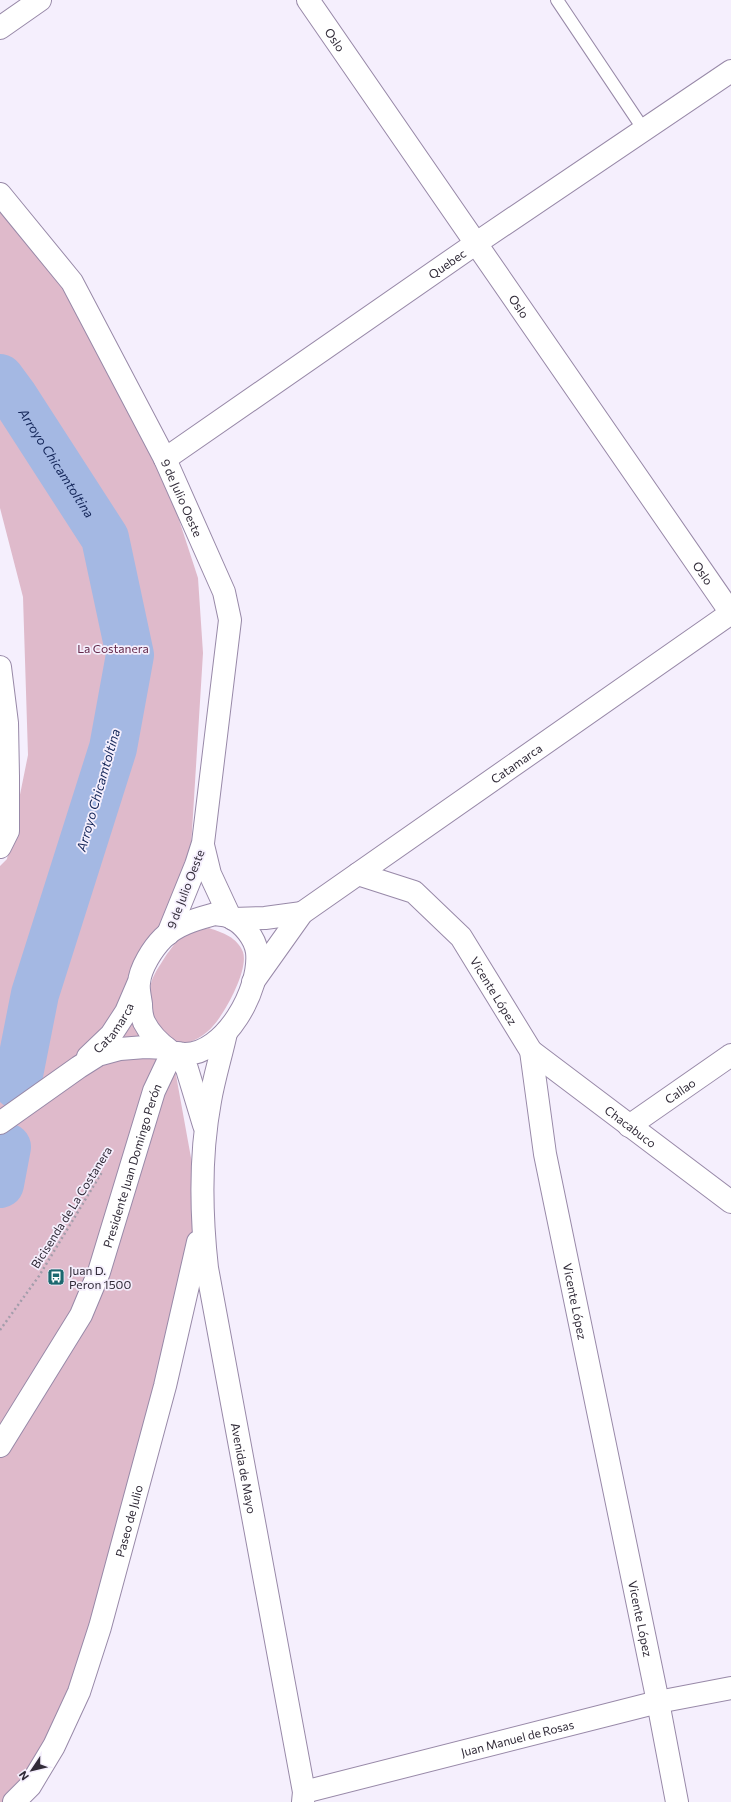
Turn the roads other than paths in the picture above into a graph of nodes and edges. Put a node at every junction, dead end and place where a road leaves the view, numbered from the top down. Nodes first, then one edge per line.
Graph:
1 (40, 0) edge
2 (308, 0) edge
3 (557, 0) edge
4 (0, 28) edge
5 (731, 71) edge
6 (644, 130) junction
7 (0, 194) edge
8 (475, 244) junction
9 (165, 459) junction
10 (731, 613) edge
11 (0, 667) edge
12 (203, 843) junction
13 (0, 847) edge
14 (358, 874) junction
15 (302, 913) junction
16 (232, 918) junction
17 (168, 934) junction
18 (253, 982) junction
19 (138, 983) junction
20 (226, 1033) junction
21 (172, 1051) junction
22 (531, 1051) junction
23 (731, 1055) edge
24 (78, 1067) junction
25 (0, 1122) edge
26 (629, 1126) junction
27 (206, 1132) junction
28 (731, 1202) edge
29 (202, 1224) junction
30 (0, 1446) edge
31 (731, 1688) edge
32 (658, 1702) junction
33 (303, 1797) edge
34 (14, 1802) edge
35 (677, 1802) edge

1 - 4 street
2 - 8 street, Oslo
3 - 6 lane
5 - 6 street, Quebec
6 - 8 street, Quebec
7 - 9 street, 9 de Julio Oeste
8 - 9 street, Quebec
8 - 10 street, Oslo
9 - 12 street, 9 de Julio Oeste
10 - 14 street, Catamarca
11 - 13 street
12 - 16 street, 9 de Julio Oeste
12 - 17 street, 9 de Julio Oeste
14 - 15 street, Catamarca
14 - 22 street, Vicente López
15 - 16 street, Catamarca
15 - 18 street, Catamarca
16 - 17 street
16 - 18 street
17 - 19 street
18 - 20 street
19 - 21 street
19 - 24 street, Catamarca
20 - 21 street
20 - 27 street, Avenida de Mayo
21 - 24 street, Catamarca
21 - 27 street, Avenida de Mayo
21 - 30 street, Presidente Juan Domingo Perón
22 - 26 street, Chacabuco
22 - 32 street, Vicente López
23 - 26 street, Callao
24 - 25 street, Catamarca
26 - 28 street, Chacabuco
27 - 29 street, Avenida de Mayo
29 - 33 street, Avenida de Mayo
29 - 34 street, Paseo de Julio
31 - 32 street, Juan Manuel de Rosas
32 - 33 street, Juan Manuel de Rosas
32 - 35 street, Vicente López

